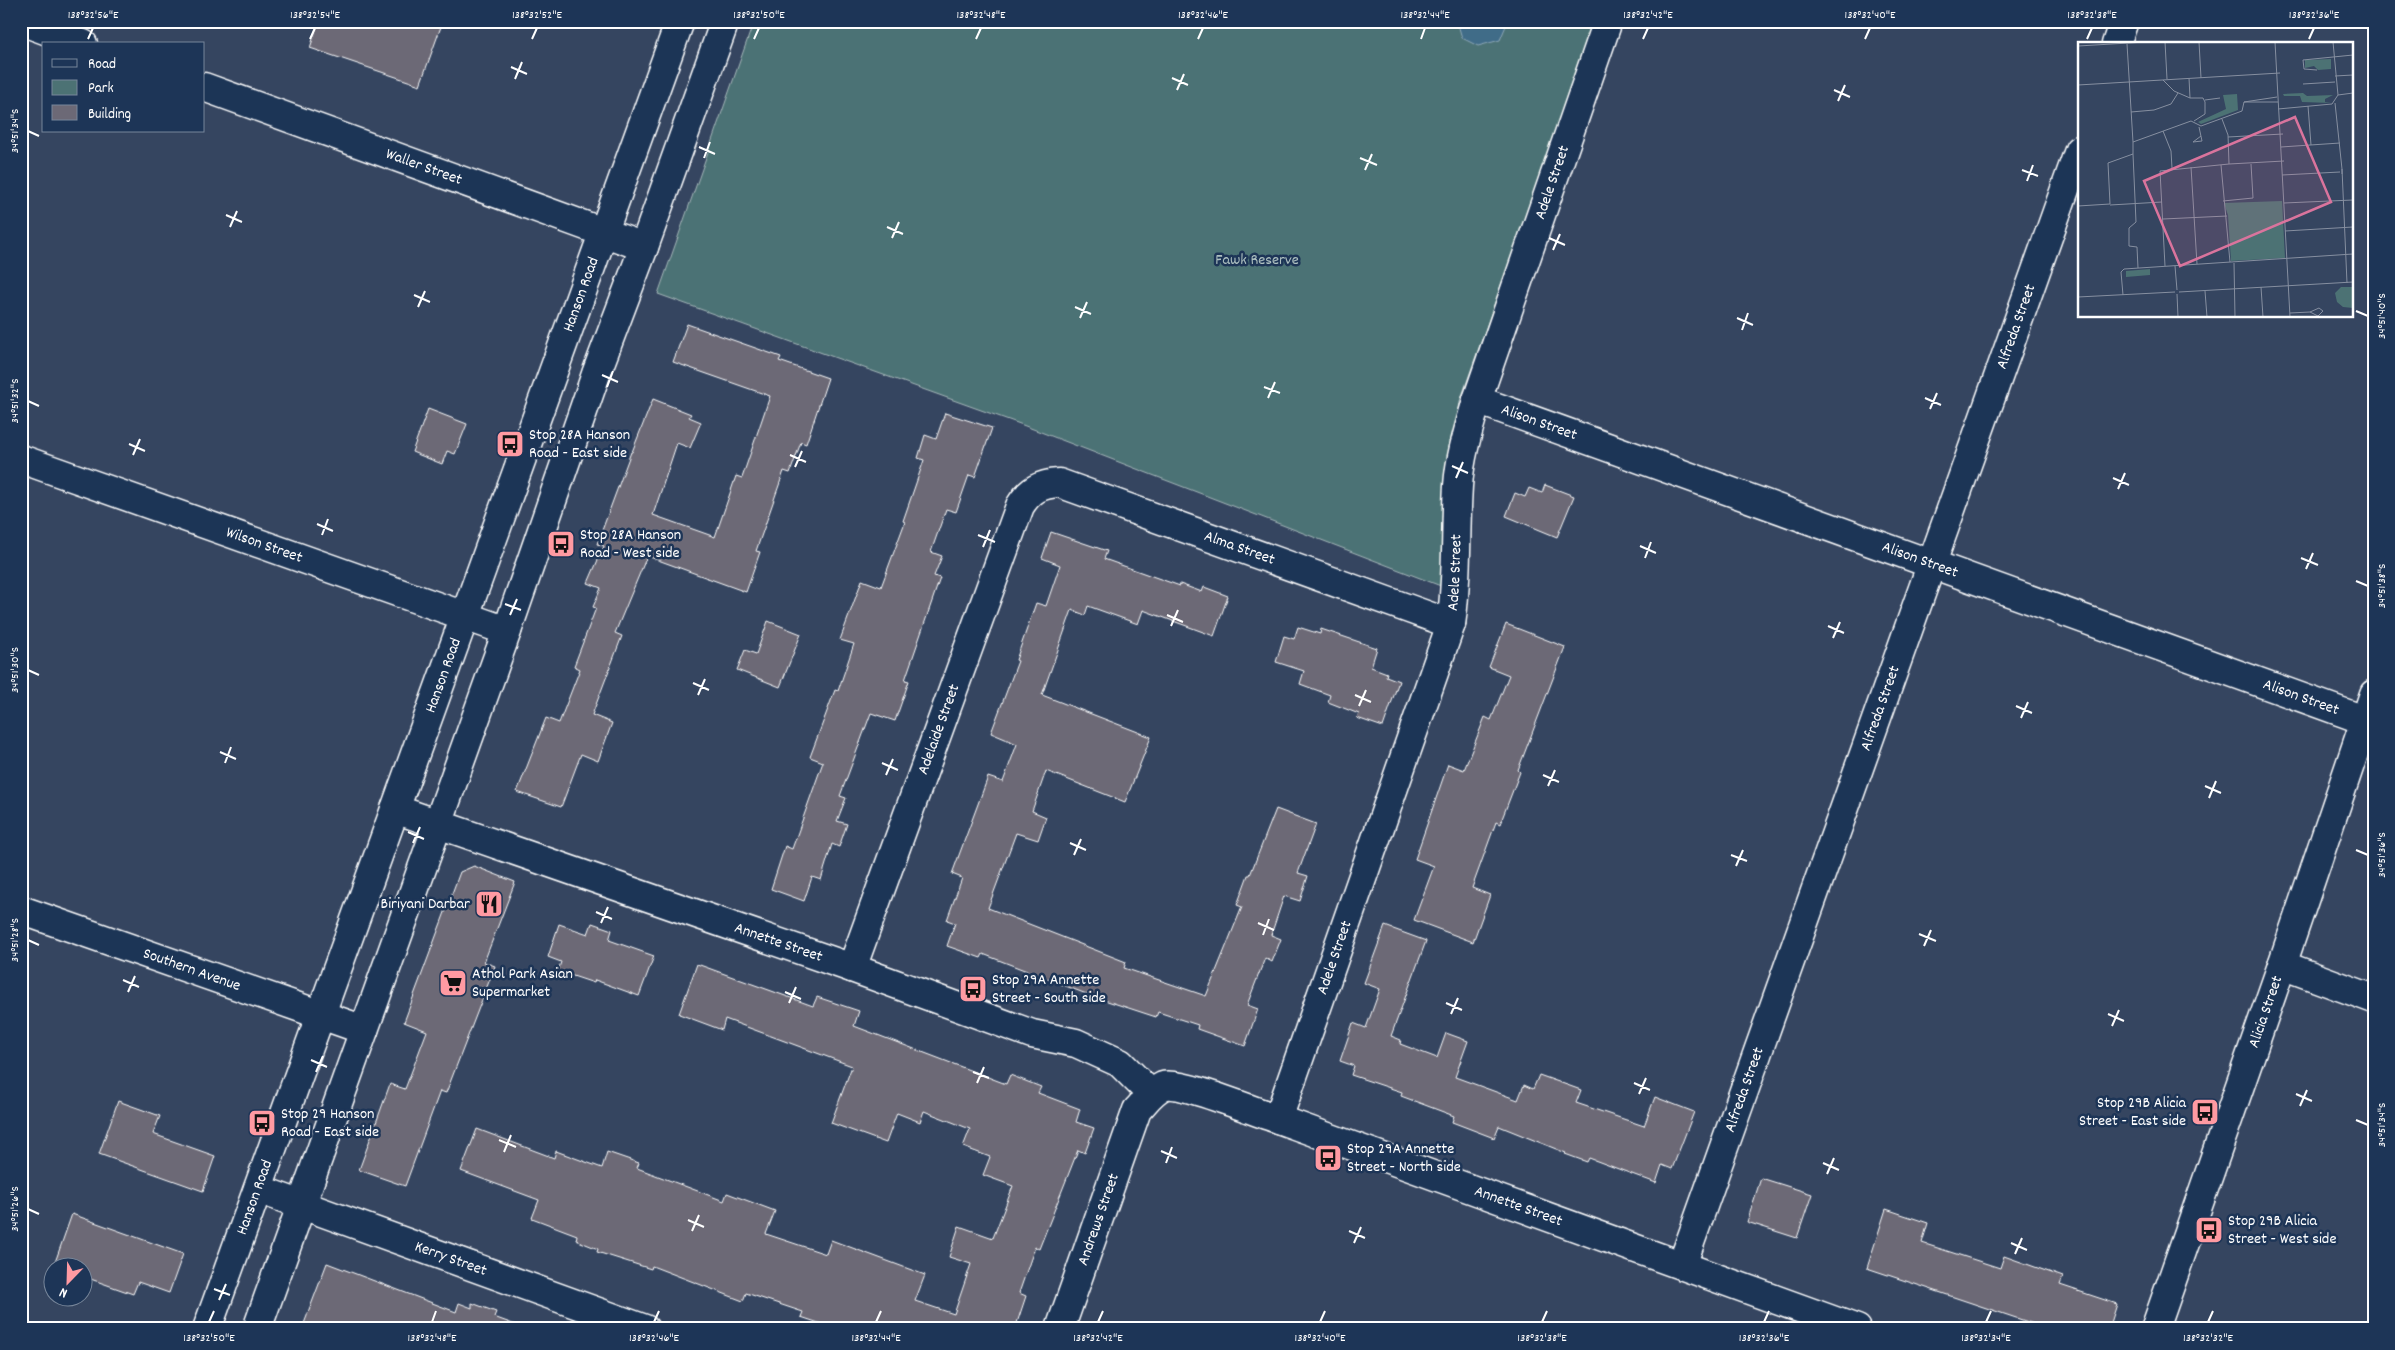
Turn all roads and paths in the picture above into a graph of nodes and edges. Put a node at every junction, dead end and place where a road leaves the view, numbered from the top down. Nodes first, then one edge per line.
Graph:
1 (21, 21) edge
2 (680, 21) edge
3 (725, 21) edge
4 (1608, 21) edge
5 (2124, 21) edge
6 (78, 42) edge
7 (2117, 42) edge
8 (205, 87) edge
9 (2078, 153) edge
10 (604, 231) junction
11 (644, 247) junction
12 (1477, 400) junction
13 (21, 459) edge
14 (1029, 493) joint
15 (1932, 563) junction
16 (464, 616) junction
17 (1451, 624) junction
18 (506, 631) junction
19 (2374, 694) edge
20 (2364, 720) junction
21 (395, 808) junction
22 (438, 824) junction
23 (21, 910) edge
24 (2282, 965) junction
25 (852, 968) junction
26 (2374, 999) edge
27 (320, 1016) junction
28 (364, 1030) junction
29 (1144, 1102) junction
30 (1278, 1120) junction
31 (258, 1189) junction
32 (301, 1205) junction
33 (1682, 1265) junction
34 (207, 1329) edge
35 (256, 1329) edge
36 (645, 1329) edge
37 (1060, 1329) edge
38 (1857, 1329) edge
39 (2155, 1329) edge

1 - 6 street
2 - 10 street, Hanson Road
3 - 11 street
4 - 12 street, Adele Street
5 - 7 street
8 - 10 street, Waller Street
9 - 15 street, Alfreda Street
10 - 11 street, Waller Street
10 - 16 street, Hanson Road
11 - 18 street
12 - 15 street, Alison Street
12 - 17 street, Adele Street
13 - 16 street, Wilson Street
14 - 17 street, Alma Street
14 - 25 street, Adelaide Street
15 - 20 street, Alison Street
15 - 33 street, Alfreda Street
16 - 18 street, Wilson Street
16 - 21 street, Hanson Road
17 - 30 street, Adele Street
18 - 22 street
19 - 20 street, Alicia Street
20 - 24 street, Alicia Street
21 - 22 street, Annette Street
21 - 27 street, Hanson Road
22 - 25 street, Annette Street
22 - 28 street
23 - 27 street, Southern Avenue
24 - 26 street
24 - 39 street, Alicia Street
25 - 29 street, Annette Street
27 - 28 street, Southern Avenue
27 - 31 street, Hanson Road
28 - 32 street
29 - 30 street, Annette Street
29 - 37 street, Andrews Street
30 - 33 street, Annette Street
31 - 32 street, Kerry Street
31 - 34 street, Hanson Road
32 - 35 street
32 - 36 street, Kerry Street
33 - 38 street, Annette Street

